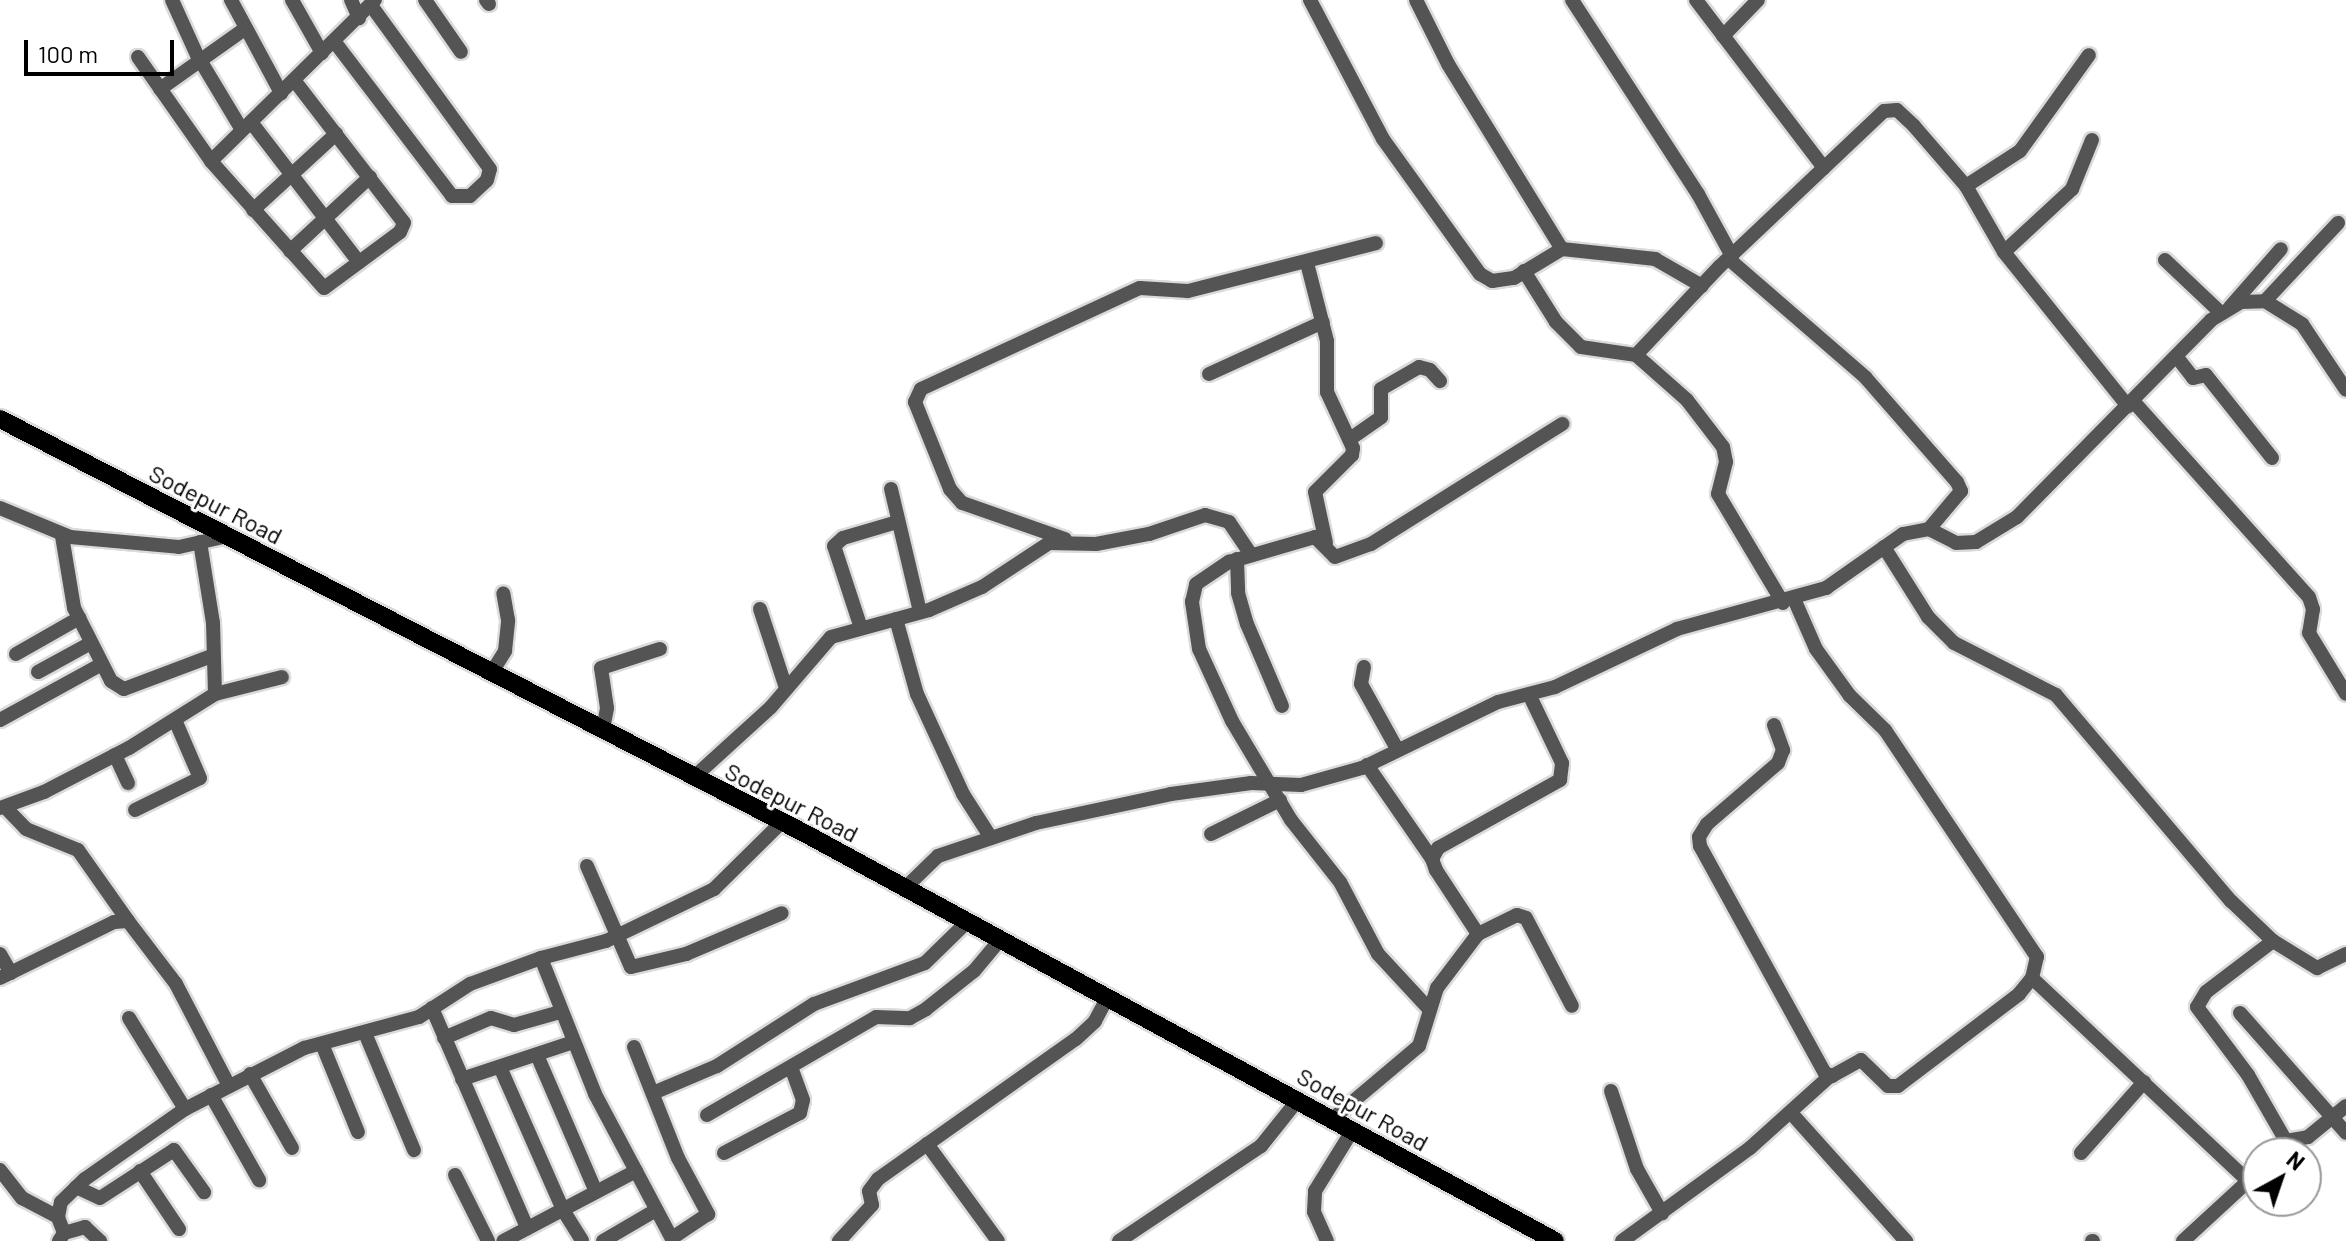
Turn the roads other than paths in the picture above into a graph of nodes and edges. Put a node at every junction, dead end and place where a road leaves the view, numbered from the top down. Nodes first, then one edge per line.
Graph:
1 (172, 0) edge
2 (231, 0) edge
3 (292, 0) edge
4 (351, 0) edge
5 (425, 0) edge
6 (1310, 0) edge
7 (1416, 0) edge
8 (1572, 0) edge
9 (1696, 0) edge
10 (1758, 0) edge
11 (373, 2) edge
12 (359, 18) junction
13 (246, 28) junction
14 (1723, 36) junction
15 (334, 41) junction
16 (461, 52) dead end
17 (322, 53) junction
18 (2089, 55) dead end
19 (138, 57) dead end
20 (202, 63) junction
21 (294, 80) junction
22 (160, 89) junction
23 (281, 93) junction
24 (246, 126) junction
25 (336, 134) junction
26 (2092, 140) dead end
27 (211, 161) junction
28 (1824, 168) junction
29 (291, 175) junction
30 (370, 177) junction
31 (1966, 186) junction
32 (253, 210) junction
33 (326, 220) junction
34 (2338, 223) dead end
35 (1376, 243) dead end
36 (1562, 249) junction
37 (2281, 249) dead end
38 (290, 251) junction
39 (2004, 252) junction
40 (1731, 258) junction
41 (2165, 260) dead end
42 (359, 262) junction
43 (1307, 263) junction
44 (1524, 271) junction
45 (1702, 286) junction
46 (2265, 301) junction
47 (2225, 310) junction
48 (1323, 322) junction
49 (1636, 355) junction
50 (2176, 356) junction
51 (1209, 374) dead end
52 (1440, 381) dead end
53 (2344, 383) edge
54 (2130, 404) junction
55 (0, 419) edge
56 (1562, 424) dead end
57 (1350, 439) junction
58 (2272, 458) dead end
59 (891, 489) dead end
60 (0, 508) edge
61 (897, 522) junction
62 (1929, 529) junction
63 (62, 536) junction
64 (228, 536) junction
65 (1065, 539) junction
66 (200, 542) junction
67 (1326, 543) junction
68 (1884, 547) junction
69 (1244, 557) junction
70 (503, 593) dead end
71 (1788, 601) junction
72 (760, 609) dead end
73 (920, 612) junction
74 (79, 618) junction
75 (896, 619) junction
76 (861, 628) junction
77 (91, 643) junction
78 (660, 649) dead end
79 (16, 654) dead end
80 (212, 656) junction
81 (100, 665) junction
82 (1364, 667) dead end
83 (38, 672) dead end
84 (492, 672) junction
85 (282, 677) dead end
86 (786, 688) junction
87 (215, 694) junction
88 (1529, 694) junction
89 (2346, 694) edge
90 (1282, 706) dead end
91 (0, 720) edge
92 (175, 720) junction
93 (1774, 725) dead end
94 (603, 729) junction
95 (1397, 749) junction
96 (115, 755) junction
97 (1367, 765) junction
98 (693, 778) junction
99 (128, 783) dead end
100 (1272, 786) junction
101 (1280, 800) junction
102 (2, 807) edge
103 (135, 810) dead end
104 (782, 822) junction
105 (1211, 834) dead end
106 (991, 838) junction
107 (1432, 859) junction
108 (587, 866) dead end
109 (905, 888) junction
110 (782, 913) dead end
111 (128, 921) junction
112 (967, 922) junction
113 (1478, 934) junction
114 (616, 936) junction
115 (1000, 940) junction
116 (2273, 941) junction
117 (0, 954) edge
118 (2346, 954) edge
119 (541, 958) junction
120 (6, 976) edge
121 (2032, 978) junction
122 (1107, 998) junction
123 (1572, 1006) dead end
124 (432, 1008) junction
125 (1429, 1009) junction
126 (560, 1012) junction
127 (2240, 1013) dead end
128 (129, 1018) dead end
129 (365, 1033) junction
130 (444, 1038) junction
131 (573, 1042) junction
132 (322, 1044) junction
133 (634, 1047) dead end
134 (537, 1055) junction
135 (500, 1067) junction
136 (791, 1067) junction
137 (250, 1074) junction
138 (1830, 1076) junction
139 (462, 1079) junction
140 (2144, 1082) junction
141 (229, 1086) junction
142 (1611, 1091) dead end
143 (653, 1093) junction
144 (211, 1095) junction
145 (1297, 1101) junction
146 (2346, 1106) edge
147 (185, 1109) junction
148 (1792, 1114) junction
149 (707, 1115) dead end
150 (2333, 1119) junction
151 (1331, 1120) junction
152 (1352, 1131) junction
153 (358, 1132) dead end
154 (2346, 1133) edge
155 (2284, 1137) edge
156 (2305, 1137) edge
157 (927, 1144) junction
158 (292, 1148) dead end
159 (414, 1150) dead end
160 (724, 1153) dead end
161 (2081, 1153) dead end
162 (2242, 1167) edge
163 (0, 1170) edge
164 (140, 1171) junction
165 (636, 1171) junction
166 (455, 1175) dead end
167 (259, 1180) dead end
168 (2242, 1186) edge
169 (76, 1187) junction
170 (204, 1192) dead end
171 (596, 1192) junction
172 (563, 1210) junction
173 (656, 1210) junction
174 (1662, 1213) junction
175 (58, 1217) junction
176 (527, 1228) junction
177 (179, 1229) dead end
178 (62, 1237) edge
179 (672, 1239) edge
180 (100, 1241) edge
181 (488, 1241) edge
182 (503, 1241) edge
183 (582, 1241) edge
184 (603, 1241) edge
185 (839, 1241) edge
186 (998, 1241) edge
187 (1119, 1241) edge
188 (1327, 1241) edge
189 (1555, 1241) edge
190 (1622, 1241) edge
191 (1906, 1241) edge
192 (2183, 1241) edge

1 - 20 street
2 - 13 street
3 - 17 street
4 - 12 street
5 - 16 street
6 - 44 street
7 - 36 street
8 - 40 street
9 - 14 street
10 - 14 street
11 - 12 street
11 - 15 street
12 - 15 street
13 - 20 street
13 - 23 street
14 - 28 street
15 - 17 street
17 - 21 street
18 - 31 street
19 - 22 street
20 - 22 street
20 - 24 street
21 - 23 street
21 - 25 street
22 - 27 street
23 - 24 street
24 - 27 street
24 - 29 street
25 - 29 street
25 - 30 street
26 - 39 street
27 - 32 street
28 - 31 street
28 - 40 street
29 - 32 street
29 - 33 street
30 - 33 street
30 - 42 street
31 - 39 street
32 - 38 street
33 - 38 street
33 - 42 street
34 - 46 street
35 - 43 street
36 - 44 street
36 - 45 street
37 - 47 street
38 - 42 street
39 - 54 street
40 - 45 street
40 - 62 street
41 - 47 street
43 - 48 street
43 - 65 street
44 - 49 street
45 - 49 street
46 - 47 street
46 - 53 street
47 - 50 street
48 - 51 street
48 - 57 street
49 - 71 street
50 - 54 street
50 - 58 street
52 - 57 street
54 - 62 street
54 - 89 street
55 - 64 main road, Sodepur Road
56 - 67 street
57 - 67 street
59 - 61 street
60 - 63 street
61 - 73 street
61 - 76 street
62 - 68 street
63 - 66 street
63 - 74 street
64 - 66 street
64 - 84 main road, Sodepur Road
65 - 69 street
65 - 73 street
66 - 80 street
67 - 69 street
68 - 71 street
68 - 116 street
69 - 90 street
69 - 100 street
70 - 84 street
71 - 88 street
71 - 121 street
72 - 86 street
73 - 75 street
74 - 77 street
74 - 79 street
75 - 76 street
75 - 106 street
76 - 86 street
77 - 81 street
77 - 83 street
78 - 94 street
80 - 81 street
80 - 87 street
81 - 91 street
82 - 95 street
84 - 94 main road, Sodepur Road
85 - 87 street
86 - 98 street
87 - 92 street
88 - 95 street
88 - 107 street
92 - 96 street
92 - 103 street
93 - 138 street
94 - 98 main road, Sodepur Road
95 - 97 street
96 - 99 street
96 - 102 street
97 - 100 street
97 - 107 street
98 - 104 main road, Sodepur Road
100 - 101 street
100 - 106 street
101 - 105 street
101 - 125 street
102 - 111 street
104 - 109 main road, Sodepur Road
104 - 114 street
106 - 109 street
107 - 113 street
108 - 114 street
109 - 112 main road, Sodepur Road
110 - 114 street
111 - 120 street
111 - 141 street
112 - 115 main road, Sodepur Road
112 - 143 street
113 - 123 street
113 - 125 street
114 - 119 street
115 - 122 main road, Sodepur Road
115 - 136 street
116 - 118 street
116 - 155 street
117 - 120 street
119 - 124 street
119 - 126 street
121 - 138 street
121 - 140 street
122 - 145 main road, Sodepur Road
122 - 157 street
124 - 129 street
124 - 130 street
125 - 151 street
126 - 130 street
126 - 131 street
127 - 150 street
128 - 147 street
129 - 132 street
129 - 159 street
130 - 139 street
131 - 134 street
131 - 165 street
132 - 137 street
132 - 153 street
133 - 143 street
134 - 135 street
134 - 171 street
135 - 139 street
135 - 172 street
136 - 149 street
136 - 160 street
137 - 141 street
137 - 158 street
138 - 148 street
139 - 176 street
140 - 161 street
140 - 162 street
141 - 144 street
142 - 174 street
143 - 179 street
144 - 147 street
144 - 167 street
145 - 151 main road, Sodepur Road
145 - 187 street
146 - 150 street
147 - 169 street
148 - 174 street
148 - 191 street
150 - 154 street
150 - 156 street
151 - 152 main road, Sodepur Road
152 - 188 street
152 - 189 main road, Sodepur Road
157 - 185 street
157 - 186 street
163 - 175 street
164 - 169 street
164 - 170 street
164 - 177 street
165 - 171 street
165 - 173 street
166 - 181 street
168 - 192 street
169 - 175 street
171 - 172 street
172 - 176 street
172 - 183 street
173 - 179 street
173 - 184 street
174 - 190 street
175 - 178 street
176 - 182 street
178 - 180 street

